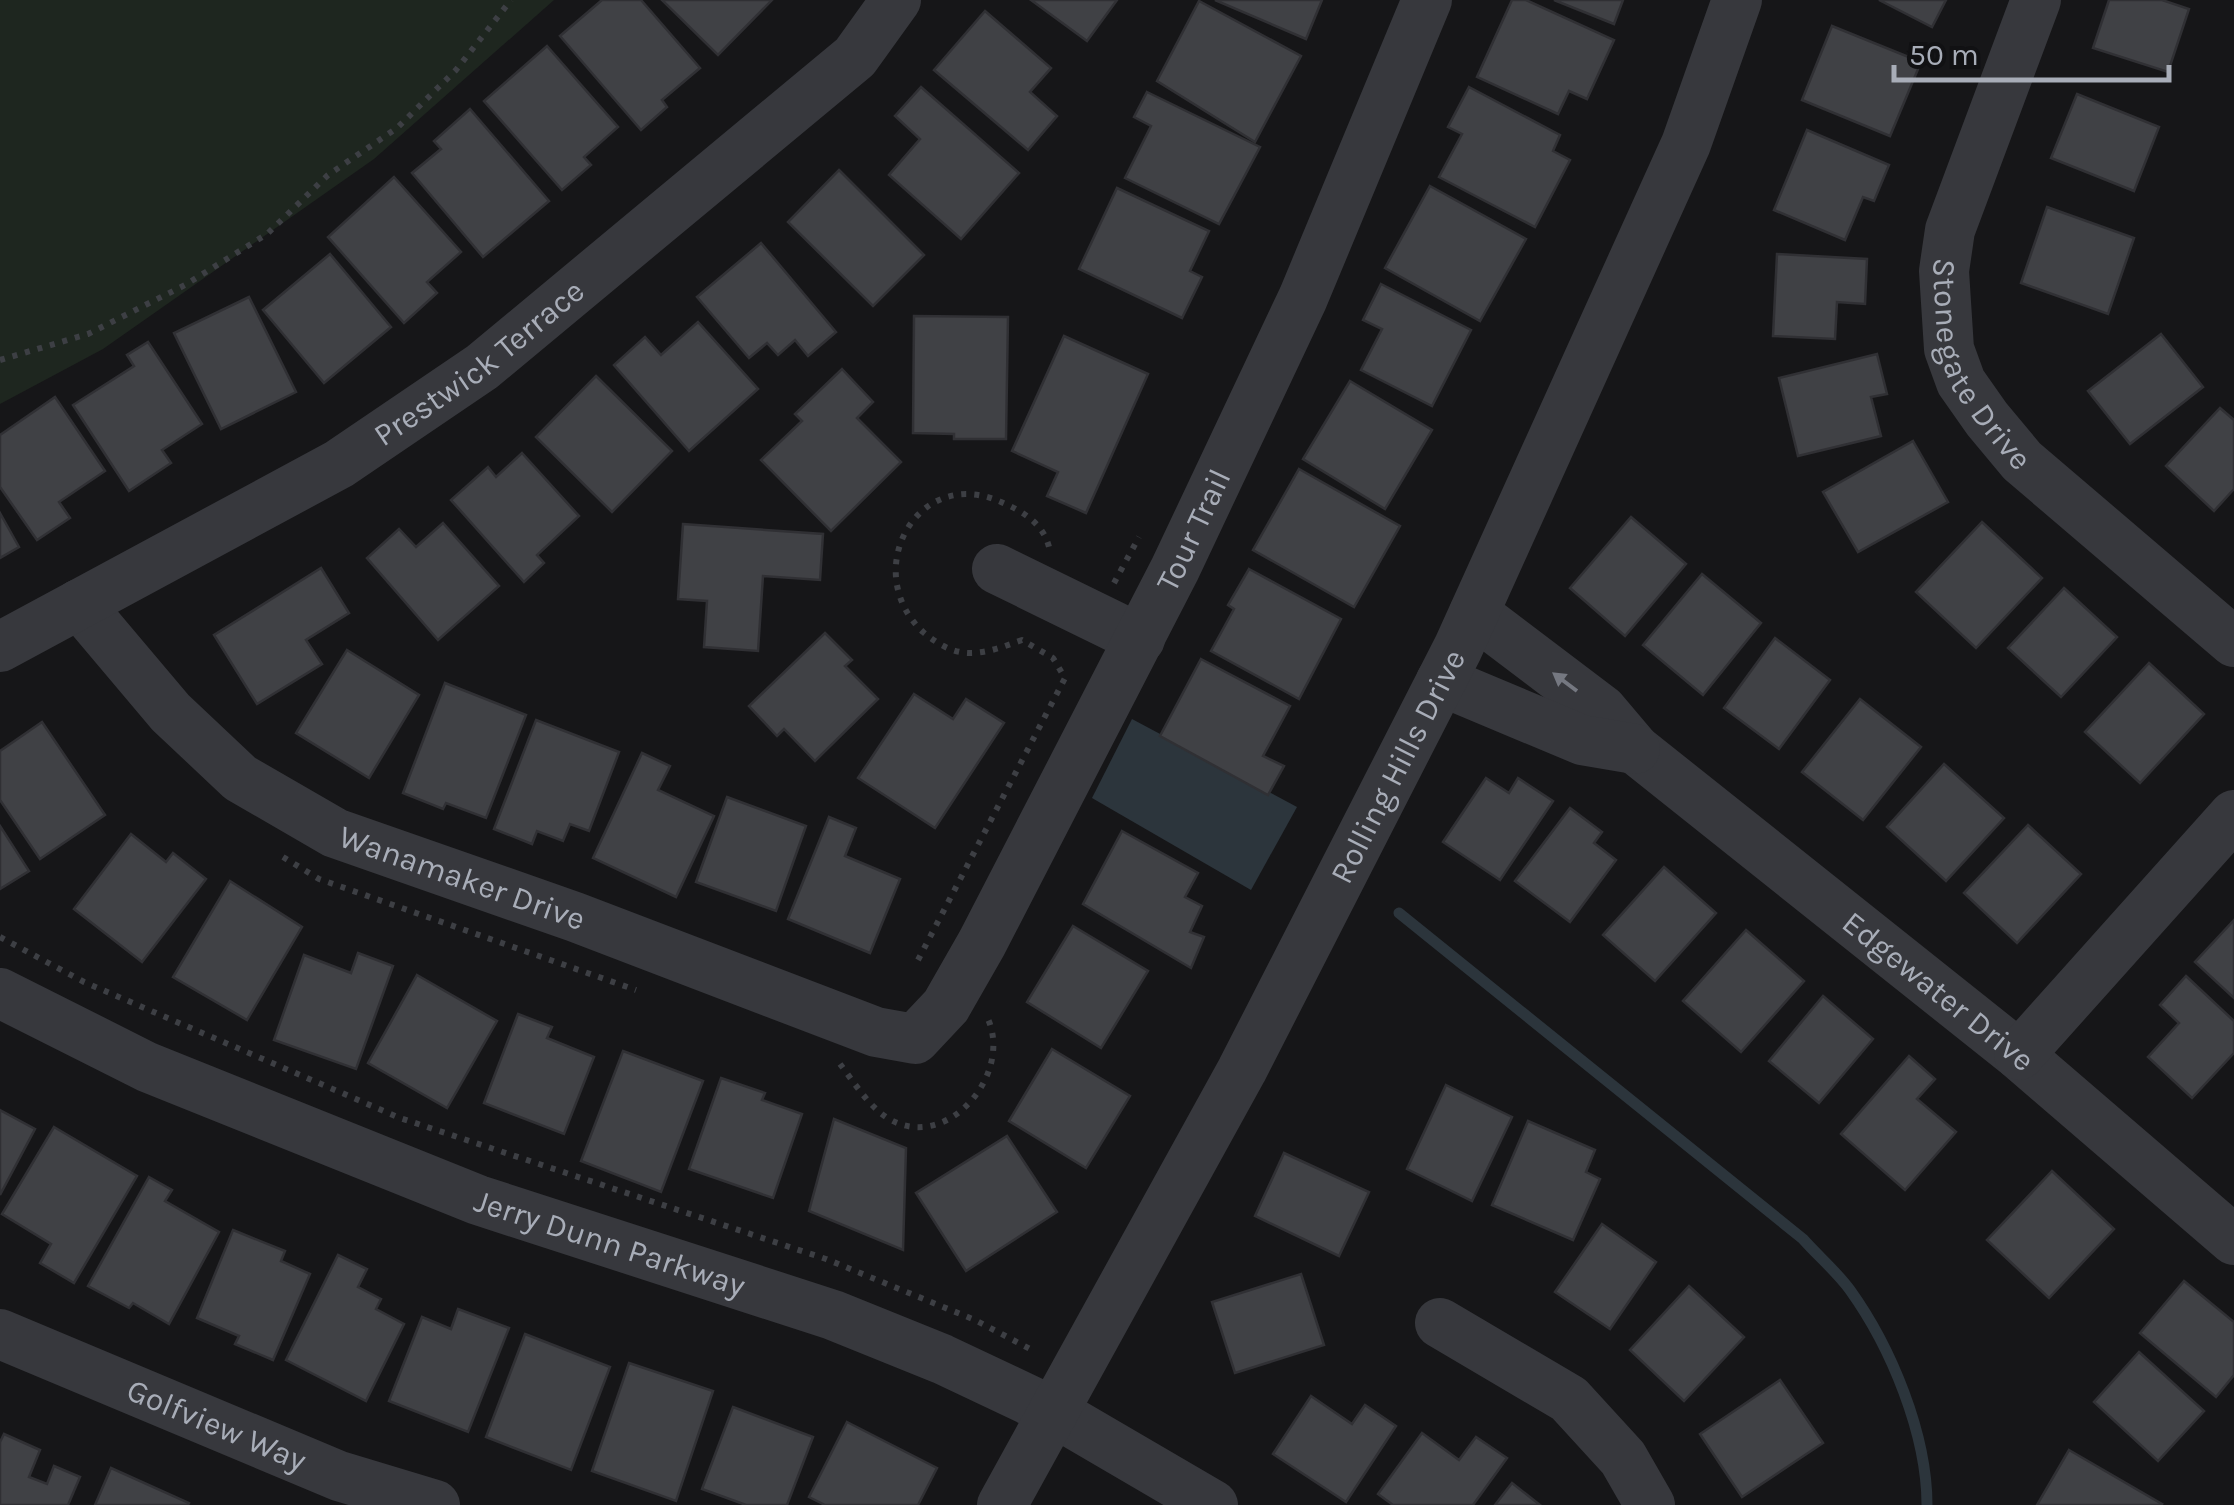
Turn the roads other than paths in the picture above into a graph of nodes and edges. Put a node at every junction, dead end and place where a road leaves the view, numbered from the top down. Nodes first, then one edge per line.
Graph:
1 (896, 0) edge
2 (1428, 0) edge
3 (1737, 0) edge
4 (2036, 0) edge
5 (998, 570) dead end
6 (79, 604) junction
7 (1474, 613) junction
8 (1140, 638) junction
9 (2234, 642) edge
10 (0, 647) edge
11 (1441, 681) junction
12 (1635, 749) junction
13 (2234, 815) edge
14 (0, 992) edge
15 (915, 1039) joint
16 (2019, 1056) junction
17 (2234, 1240) edge
18 (1440, 1323) dead end
19 (0, 1334) edge
20 (1052, 1410) junction
21 (435, 1505) edge
22 (1002, 1505) edge
23 (1214, 1505) edge
24 (1650, 1505) edge

1 - 6 street, Prestwick Terrace
2 - 8 street, Tour Trail
3 - 7 street, Rolling Hills Drive
4 - 9 street, Stonegate Drive
5 - 8 street
6 - 10 street, Prestwick Terrace
6 - 15 street, Wanamaker Drive
7 - 11 street, Rolling Hills Drive
12 -> 7 street, Edgewater Drive
8 - 15 street, Tour Trail
11 - 12 street, Edgewater Drive
11 - 20 street, Rolling Hills Drive
12 - 16 street, Edgewater Drive
13 - 16 street
14 - 20 street, Jerry Dunn Parkway
16 - 17 street, Edgewater Drive
18 - 24 street
19 - 21 street, Golfview Way
20 - 22 street, Rolling Hills Drive
20 - 23 street, Jerry Dunn Parkway

